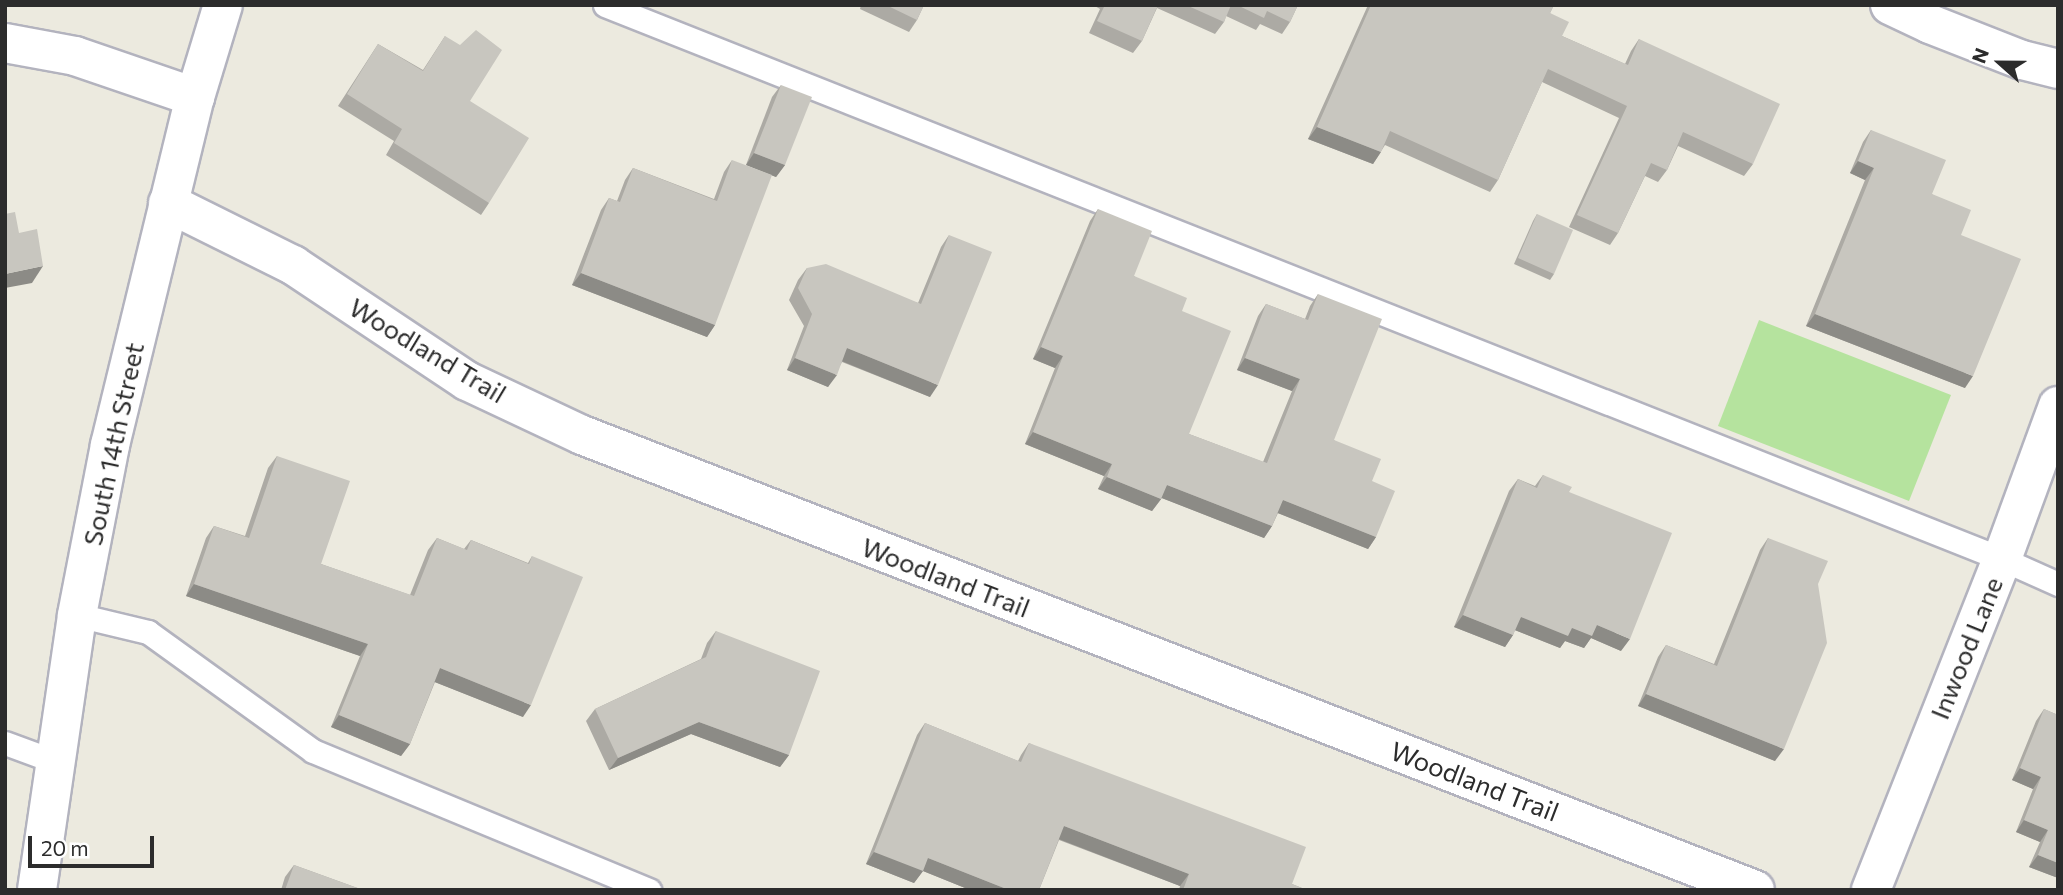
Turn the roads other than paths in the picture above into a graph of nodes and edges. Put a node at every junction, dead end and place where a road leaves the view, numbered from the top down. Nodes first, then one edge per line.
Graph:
1 (223, 5) edge
2 (606, 5) edge
3 (1890, 5) edge
4 (5, 43) edge
5 (2058, 69) edge
6 (195, 97) junction
7 (168, 202) junction
8 (2058, 405) edge
9 (2001, 559) junction
10 (2058, 584) edge
11 (77, 615) junction
12 (5, 743) edge
13 (54, 761) junction
14 (37, 890) edge
15 (649, 890) edge
16 (1755, 890) edge
17 (1871, 890) edge

1 - 6 street, South 14th Street
2 - 9 lane
3 - 5 street
4 - 6 street
6 - 7 street, South 14th Street
7 - 11 street, South 14th Street
7 - 16 street, Woodland Trail
8 - 9 street, Inwood Lane
9 - 10 lane
9 - 17 street, Inwood Lane
11 - 13 street, South 14th Street
11 - 15 lane
12 - 13 lane
13 - 14 street, South 14th Street

